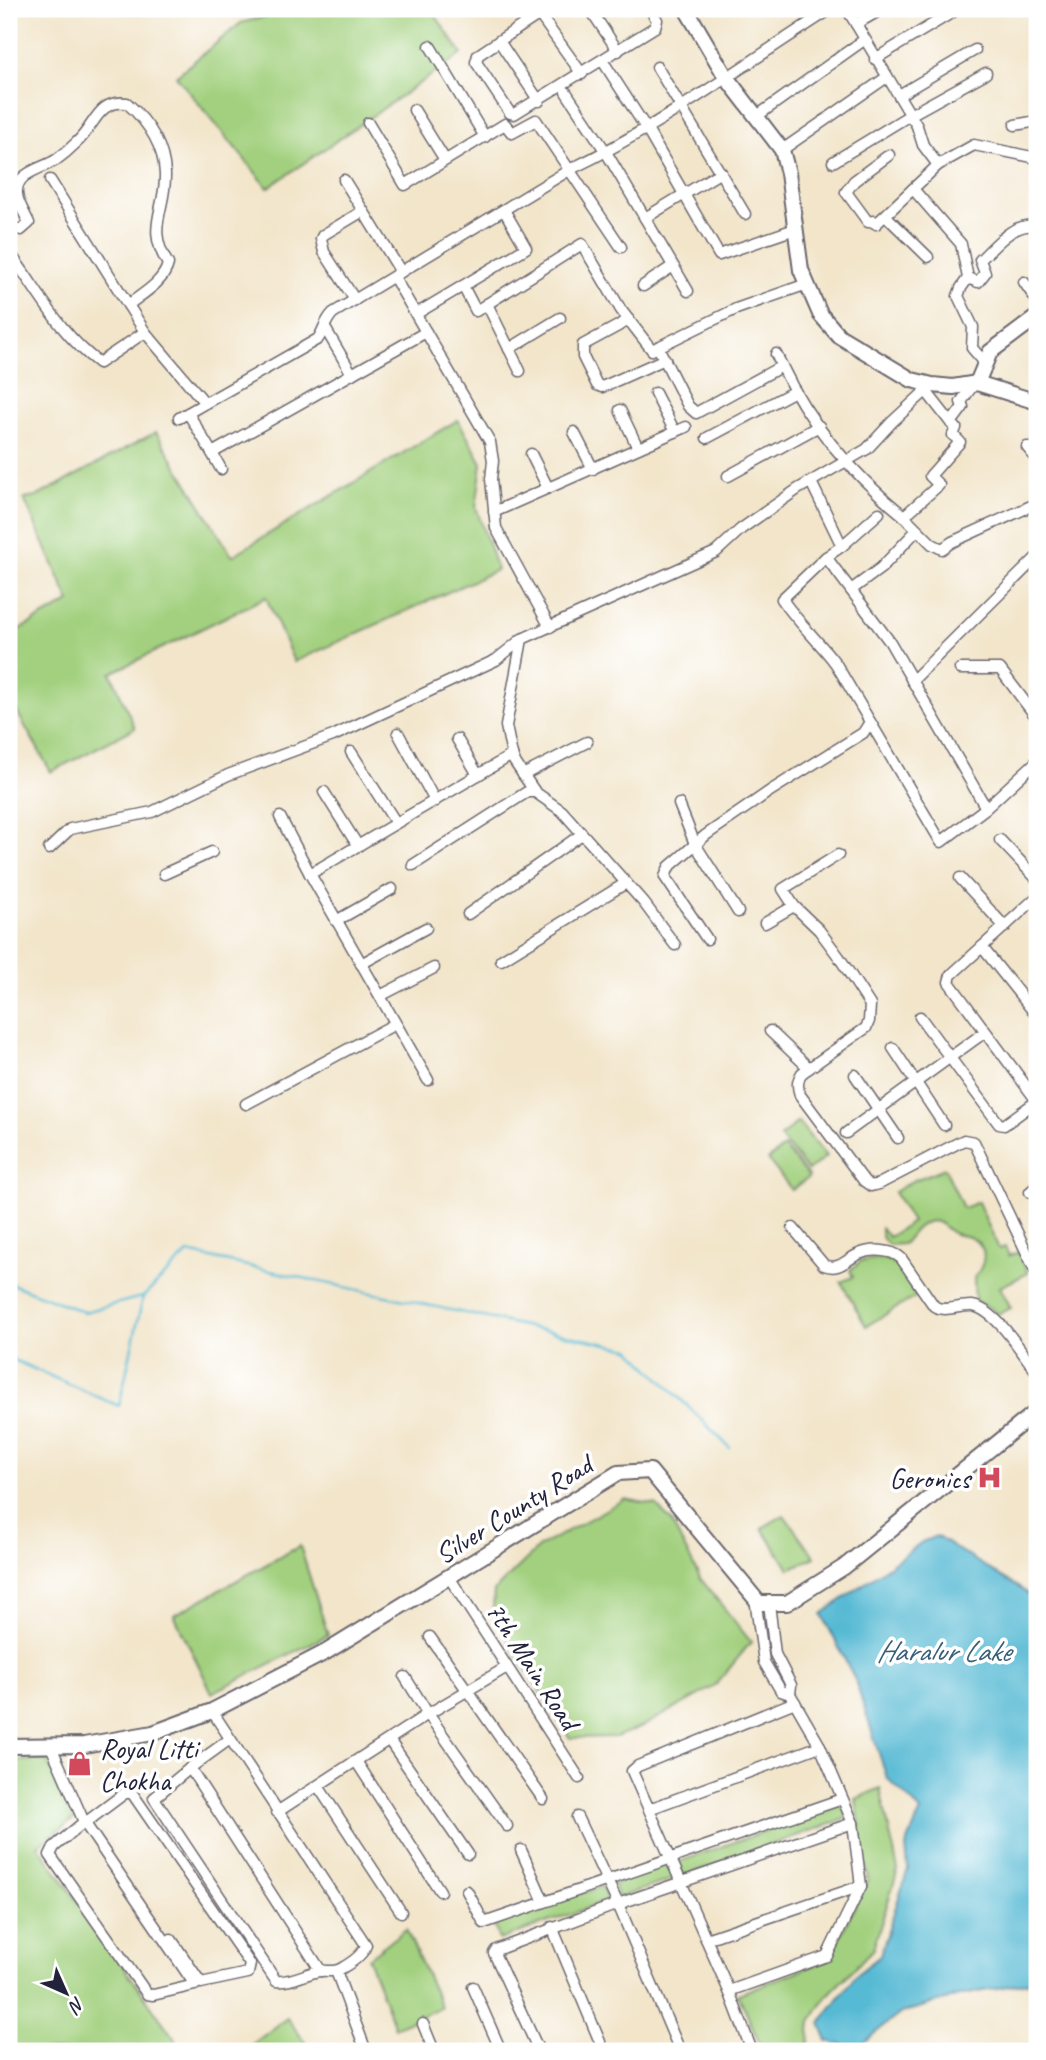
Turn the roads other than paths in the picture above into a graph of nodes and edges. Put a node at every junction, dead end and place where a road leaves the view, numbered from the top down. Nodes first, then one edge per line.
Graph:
1 (590, 9) edge
2 (650, 9) edge
3 (686, 9) edge
4 (831, 9) edge
5 (847, 9) edge
6 (883, 9) edge
7 (543, 11) edge
8 (953, 12) dead end
9 (856, 24) junction
10 (864, 40) junction
11 (499, 41) junction
12 (430, 46) dead end
13 (975, 50) dead end
14 (618, 51) junction
15 (876, 59) junction
16 (606, 66) dead end
17 (657, 67) dead end
18 (986, 73) dead end
19 (582, 74) junction
20 (726, 77) junction
21 (887, 77) junction
22 (566, 92) dead end
23 (899, 95) junction
24 (540, 100) junction
25 (681, 107) junction
26 (414, 110) dead end
27 (910, 114) junction
28 (757, 116) junction
29 (1037, 121) edge
30 (368, 123) dead end
31 (1015, 125) dead end
32 (646, 128) junction
33 (485, 137) junction
34 (782, 150) junction
35 (606, 152) junction
36 (889, 155) dead end
37 (1037, 158) edge
38 (445, 160) junction
39 (833, 162) dead end
40 (939, 165) junction
41 (571, 169) junction
42 (720, 172) junction
43 (50, 180) dead end
44 (344, 180) dead end
45 (913, 189) junction
46 (684, 194) junction
47 (504, 210) junction
48 (363, 211) junction
49 (745, 214) dead end
50 (886, 216) junction
51 (645, 218) junction
52 (1037, 225) edge
53 (9, 227) edge
54 (795, 229) junction
55 (621, 247) dead end
56 (9, 252) edge
57 (928, 257) dead end
58 (673, 266) junction
59 (398, 274) junction
60 (968, 278) junction
61 (1024, 282) dead end
62 (807, 284) junction
63 (463, 286) junction
64 (643, 286) dead end
65 (688, 291) dead end
66 (355, 300) junction
67 (1037, 301) edge
68 (486, 304) junction
69 (128, 305) junction
70 (416, 314) junction
71 (1037, 317) edge
72 (560, 318) dead end
73 (629, 320) junction
74 (325, 328) junction
75 (145, 332) junction
76 (426, 332) junction
77 (659, 347) junction
78 (509, 349) junction
79 (775, 354) dead end
80 (665, 359) junction
81 (985, 363) junction
82 (782, 366) junction
83 (520, 371) dead end
84 (352, 374) junction
85 (975, 384) junction
86 (930, 388) junction
87 (795, 391) junction
88 (655, 393) dead end
89 (205, 402) junction
90 (1037, 402) edge
91 (620, 410) dead end
92 (951, 423) junction
93 (819, 426) junction
94 (686, 427) dead end
95 (574, 432) dead end
96 (675, 432) junction
97 (708, 438) dead end
98 (1027, 447) dead end
99 (638, 448) junction
100 (212, 453) junction
101 (531, 454) dead end
102 (1037, 459) edge
103 (845, 463) junction
104 (593, 468) junction
105 (221, 469) dead end
106 (728, 476) dead end
107 (811, 482) junction
108 (548, 488) junction
109 (1037, 506) edge
110 (494, 512) junction
111 (880, 513) dead end
112 (904, 516) junction
113 (917, 530) junction
114 (842, 546) junction
115 (826, 557) junction
116 (1037, 557) edge
117 (851, 590) junction
118 (550, 627) junction
119 (522, 639) junction
120 (960, 669) dead end
121 (912, 681) junction
122 (1037, 718) edge
123 (870, 722) junction
124 (398, 733) dead end
125 (457, 739) dead end
126 (587, 742) dead end
127 (351, 752) dead end
128 (512, 755) junction
129 (1037, 761) edge
130 (478, 775) junction
131 (523, 775) junction
132 (324, 792) dead end
133 (535, 792) junction
134 (435, 801) junction
135 (679, 804) dead end
136 (986, 808) junction
137 (280, 817) dead end
138 (396, 823) junction
139 (582, 834) junction
140 (1000, 840) dead end
141 (695, 844) junction
142 (358, 846) junction
143 (49, 849) dead end
144 (212, 852) dead end
145 (838, 855) dead end
146 (413, 865) dead end
147 (164, 874) dead end
148 (310, 874) junction
149 (960, 878) dead end
150 (1037, 879) edge
151 (626, 883) junction
152 (393, 889) dead end
153 (1037, 897) edge
154 (794, 906) junction
155 (738, 912) dead end
156 (468, 914) dead end
157 (336, 921) junction
158 (765, 923) dead end
159 (1004, 927) junction
160 (426, 929) dead end
161 (707, 939) dead end
162 (675, 944) dead end
163 (982, 947) junction
164 (501, 960) dead end
165 (361, 964) junction
166 (434, 968) dead end
167 (380, 996) junction
168 (1037, 1016) edge
169 (920, 1017) dead end
170 (396, 1024) junction
171 (770, 1031) dead end
172 (985, 1032) junction
173 (893, 1048) dead end
174 (950, 1058) junction
175 (809, 1068) junction
176 (855, 1075) dead end
177 (428, 1080) dead end
178 (916, 1082) junction
179 (1037, 1101) edge
180 (246, 1104) dead end
181 (878, 1110) junction
182 (944, 1125) dead end
183 (846, 1133) dead end
184 (898, 1138) dead end
185 (793, 1228) dead end
186 (1037, 1274) edge
187 (1037, 1372) edge
188 (1037, 1411) edge
189 (449, 1577) junction
190 (755, 1598) junction
191 (769, 1603) junction
192 (430, 1637) dead end
193 (507, 1667) junction
194 (405, 1677) dead end
195 (466, 1691) junction
196 (793, 1698) junction
197 (212, 1711) junction
198 (428, 1714) junction
199 (230, 1739) junction
200 (389, 1740) junction
201 (50, 1744) junction
202 (9, 1746) edge
203 (820, 1746) junction
204 (356, 1761) junction
205 (190, 1768) junction
206 (579, 1777) dead end
207 (318, 1786) junction
208 (543, 1799) dead end
209 (842, 1799) junction
210 (649, 1809) junction
211 (277, 1812) junction
212 (577, 1817) dead end
213 (87, 1821) junction
214 (853, 1823) junction
215 (507, 1826) dead end
216 (521, 1850) dead end
217 (468, 1854) dead end
218 (669, 1860) junction
219 (606, 1881) junction
220 (681, 1882) junction
221 (861, 1886) junction
222 (440, 1891) dead end
223 (467, 1892) dead end
224 (544, 1902) junction
225 (618, 1904) junction
226 (401, 1912) dead end
227 (552, 1927) junction
228 (706, 1939) junction
229 (321, 1971) junction
230 (336, 1971) junction
231 (473, 1987) dead end
232 (729, 1991) junction
233 (423, 2024) dead end
234 (600, 2042) dead end
235 (366, 2051) edge
236 (434, 2051) edge
237 (501, 2051) edge
238 (539, 2051) edge
239 (680, 2051) edge
240 (752, 2051) edge

1 - 14 street
2 - 14 street
3 - 20 street
4 - 20 street
5 - 9 street
6 - 9 street
7 - 11 street
7 - 19 street
8 - 15 street
9 - 10 street
10 - 15 street
10 - 28 street
11 - 24 street
11 - 24 street
12 - 33 street
13 - 23 street
14 - 19 street
15 - 21 street
16 - 32 street
17 - 25 street
18 - 27 street
19 - 24 street
20 - 25 street
20 - 28 street
21 - 23 street
21 - 34 street
22 - 35 street
23 - 27 street
25 - 32 street
25 - 42 street
26 - 38 street
27 - 39 street
27 - 40 street
28 - 34 street
29 - 31 street
30 - 38 street
32 - 35 street
32 - 46 street
33 - 38 street
33 - 41 street
34 - 54 street
35 - 41 street
35 - 51 street
36 - 50 street
37 - 40 street
40 - 45 street
41 - 47 street
41 - 55 street
42 - 46 street
42 - 49 street
43 - 69 street
44 - 48 street
45 - 50 street
45 - 60 street
46 - 51 street
46 - 54 street
47 - 59 street
47 - 63 street
48 - 59 street
48 - 66 street
50 - 57 street
51 - 58 street
52 - 60 street
53 - 69 street
54 - 62 street
56 - 75 street
58 - 64 street
58 - 65 street
59 - 66 street
59 - 70 street
60 - 81 street
61 - 67 street
62 - 77 street
62 - 86 street
63 - 68 street
63 - 70 street
66 - 74 street
68 - 73 street
68 - 78 street
69 - 75 street
70 - 76 street
71 - 81 street
72 - 78 street
73 - 77 street
73 - 80 street
74 - 84 street
74 - 89 street
75 - 89 street
76 - 84 street
76 - 110 street
77 - 80 street
78 - 83 street
79 - 82 street
80 - 82 street
81 - 85 street
82 - 87 street
84 - 100 street
85 - 86 street
85 - 90 street
85 - 92 street
86 - 92 street
86 - 103 street
87 - 93 street
87 - 97 street
88 - 96 street
89 - 100 street
91 - 99 street
92 - 112 street
93 - 103 street
93 - 106 street
94 - 96 street
95 - 104 street
96 - 99 street
98 - 102 street
99 - 104 street
100 - 105 street
101 - 108 street
103 - 107 street
103 - 112 street
104 - 108 street
107 - 114 street
107 - 118 street
108 - 110 street
109 - 113 street
110 - 118 street
111 - 114 street
112 - 113 street
113 - 117 street
114 - 115 street
115 - 117 street
115 - 123 street
116 - 121 street
117 - 121 street
118 - 119 street
119 - 128 street
119 - 143 street
120 - 122 street
121 - 136 street
123 - 136 street
123 - 141 street
124 - 134 street
125 - 130 street
126 - 131 street
127 - 138 street
128 - 130 street
128 - 131 street
129 - 136 street
130 - 134 street
131 - 133 street
132 - 142 street
133 - 139 street
133 - 146 street
134 - 138 street
135 - 141 street
137 - 148 street
138 - 142 street
139 - 151 street
139 - 156 street
140 - 150 street
141 - 155 street
141 - 161 street
142 - 148 street
144 - 147 street
145 - 154 street
148 - 157 street
149 - 159 street
151 - 162 street
151 - 164 street
152 - 157 street
153 - 159 street
154 - 158 street
154 - 175 street
157 - 165 street
159 - 163 street
160 - 165 street
163 - 168 street
163 - 172 street
165 - 167 street
166 - 167 street
167 - 170 street
169 - 174 street
170 - 177 street
170 - 180 street
171 - 175 street
172 - 174 street
172 - 179 street
173 - 178 street
174 - 178 street
174 - 179 street
175 - 186 street
176 - 181 street
178 - 181 street
178 - 182 street
181 - 183 street
181 - 184 street
185 - 187 street
188 - 191 street
189 - 190 street, Silver County Road
189 - 193 street, 7th Main Road
189 - 197 street, Silver County Road
190 - 191 street
190 - 196 street
191 - 196 street
192 - 195 street
193 - 195 street
193 - 206 street, 7th Main Road
194 - 198 street
195 - 198 street
195 - 208 street
196 - 203 street
196 - 210 street
197 - 199 street
197 - 201 street, Silver County Road
198 - 200 street
198 - 215 street
199 - 205 street
199 - 211 street
200 - 204 street
200 - 217 street
201 - 202 street, Silver County Road
201 - 213 street
203 - 209 street
203 - 210 street
204 - 207 street
204 - 222 street
205 - 229 street
205 - 229 street
207 - 211 street
207 - 226 street
209 - 214 street
209 - 218 street
210 - 218 street
211 - 230 street
212 - 219 street
213 - 213 street
213 - 213 street
214 - 220 street
214 - 221 street
216 - 224 street
218 - 219 street
218 - 220 street
219 - 224 street
219 - 225 street
220 - 225 street
220 - 228 street
221 - 228 street
221 - 232 street
223 - 224 street
225 - 227 street
225 - 239 street
227 - 234 street
227 - 238 street
228 - 232 street
229 - 230 street
230 - 235 street
231 - 237 street
232 - 240 street
233 - 236 street

